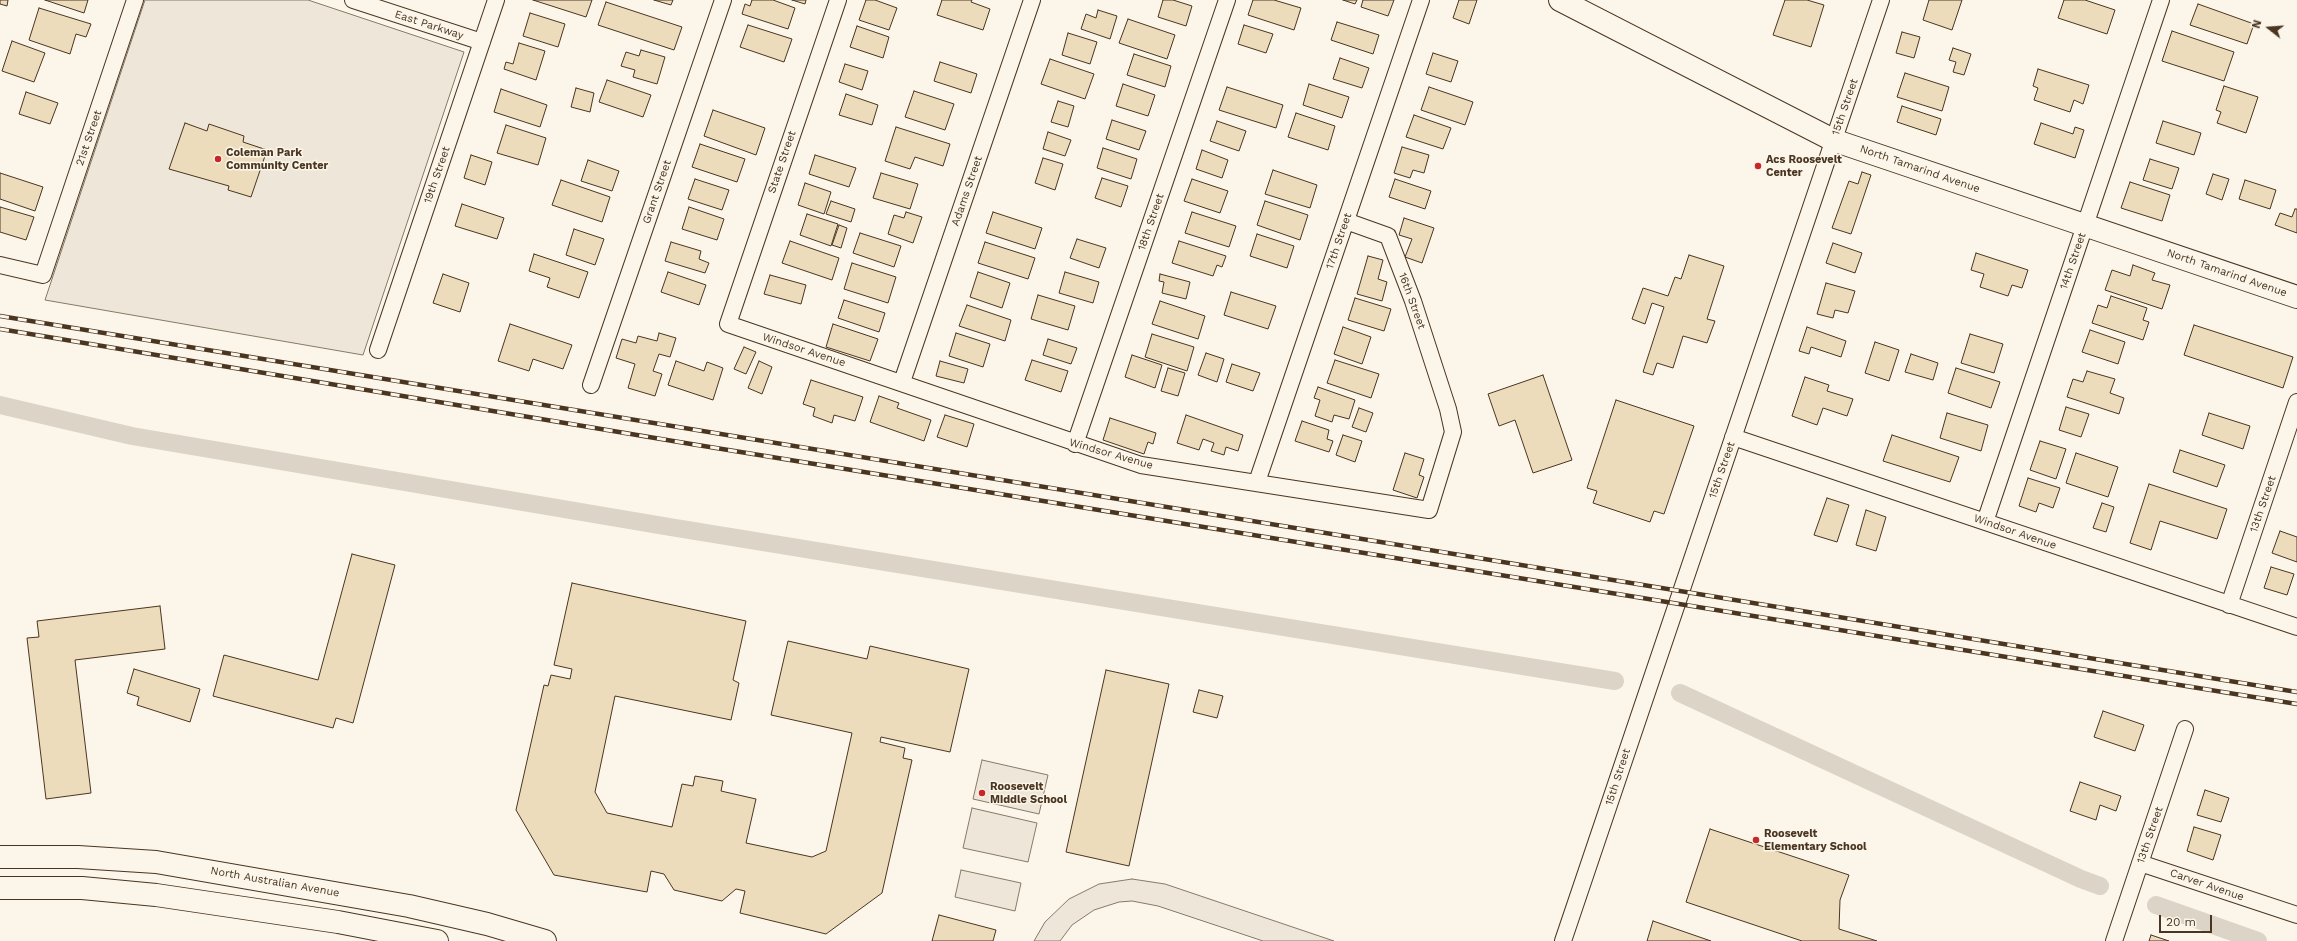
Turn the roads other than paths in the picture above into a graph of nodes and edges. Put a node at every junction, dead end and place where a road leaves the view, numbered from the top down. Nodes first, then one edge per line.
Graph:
1 (135, 0) edge
2 (353, 0) edge
3 (496, 0) edge
4 (723, 0) edge
5 (838, 0) edge
6 (1032, 0) edge
7 (1227, 0) edge
8 (1421, 0) edge
9 (1560, 0) edge
10 (1881, 0) edge
11 (2161, 0) edge
12 (482, 42) junction
13 (1833, 140) junction
14 (1346, 221) junction
15 (2085, 225) junction
16 (0, 265) edge
17 (2297, 297) edge
18 (728, 324) joint
19 (378, 350) dead end
20 (902, 382) junction
21 (591, 385) dead end
22 (2297, 402) edge
23 (1448, 409) joint
24 (1733, 437) junction
25 (1075, 444) junction
26 (1257, 482) junction
27 (1985, 522) junction
28 (2229, 605) junction
29 (2297, 626) edge
30 (2185, 729) dead end
31 (0, 857) edge
32 (2140, 862) junction
33 (0, 888) edge
34 (2297, 915) edge
35 (437, 941) edge
36 (545, 941) edge
37 (1563, 941) edge
38 (2114, 941) edge

1 - 16 street, 21st Street
2 - 12 street, East Parkway
3 - 12 street, 19th Street
4 - 21 street, Grant Street
5 - 18 street, State Street
6 - 20 street, Adams Street
7 - 25 street, 18th Street
8 - 14 street, 17th Street
9 - 13 main road, North Tamarind Avenue
10 - 13 street, 15th Street
11 - 15 street, 14th Street
12 - 19 street, 19th Street
13 - 15 main road, North Tamarind Avenue
13 - 24 street, 15th Street
14 - 23 street, 16th Street
14 - 26 street, 17th Street
15 - 17 main road, North Tamarind Avenue
15 - 27 street, 14th Street
18 - 20 street, Windsor Avenue
20 - 25 street, Windsor Avenue
22 - 28 street, 13th Street
23 - 26 street, Windsor Avenue
24 - 27 street, Windsor Avenue
24 - 37 street, 15th Street
25 - 26 street, Windsor Avenue
27 - 28 street, Windsor Avenue
28 - 29 street, Windsor Avenue
30 - 32 street, 13th Street
31 - 36 main road, North Australian Avenue
32 - 34 street, Carver Avenue
32 - 38 street, 13th Street
33 - 35 main road

